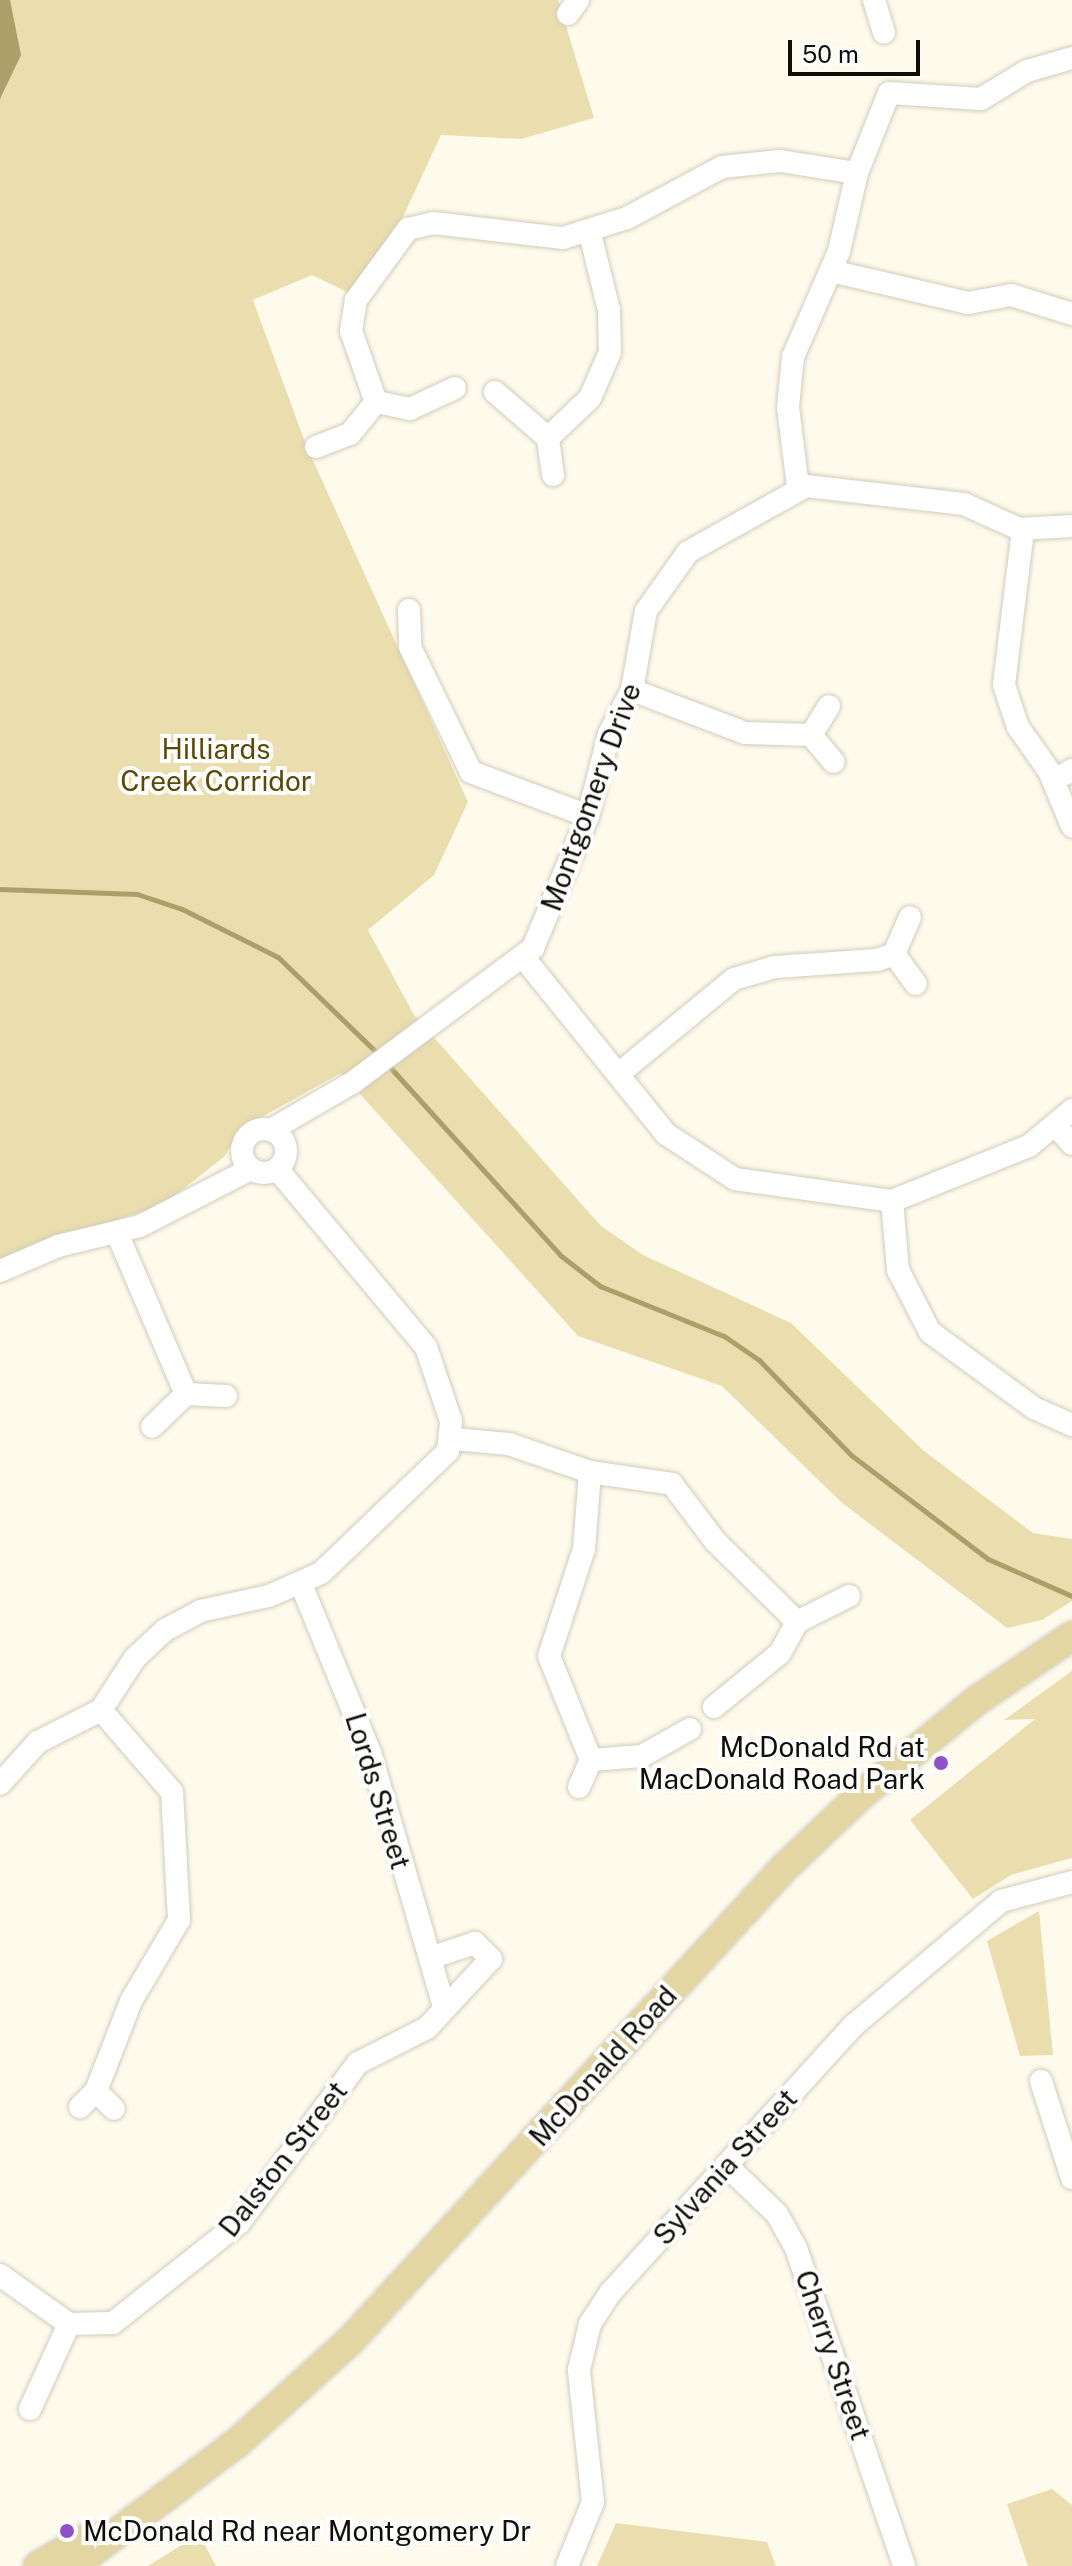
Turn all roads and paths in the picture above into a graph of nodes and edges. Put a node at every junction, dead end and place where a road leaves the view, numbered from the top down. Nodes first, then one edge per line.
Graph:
1 (874, 0) edge
2 (884, 32) dead end
3 (1072, 58) edge
4 (857, 173) junction
5 (590, 234) junction
6 (831, 271) junction
7 (1072, 314) edge
8 (455, 388) dead end
9 (495, 392) dead end
10 (376, 402) junction
11 (548, 438) junction
12 (316, 447) dead end
13 (553, 475) dead end
14 (798, 487) junction
15 (1072, 526) edge
16 (1023, 530) junction
17 (409, 610) dead end
18 (632, 690) junction
19 (829, 706) dead end
20 (811, 735) junction
21 (834, 762) dead end
22 (1063, 775) edge
23 (588, 816) junction
24 (1072, 826) edge
25 (910, 917) dead end
26 (894, 954) junction
27 (524, 958) junction
28 (916, 984) dead end
29 (621, 1072) junction
30 (311, 1110) junction
31 (1072, 1110) edge
32 (1056, 1126) junction
33 (271, 1130) junction
34 (1072, 1144) edge
35 (286, 1148) junction
36 (246, 1162) junction
37 (277, 1169) junction
38 (892, 1201) junction
39 (117, 1233) junction
40 (0, 1271) edge
41 (186, 1394) junction
42 (226, 1396) dead end
43 (1072, 1425) edge
44 (152, 1427) dead end
45 (453, 1439) junction
46 (590, 1472) junction
47 (301, 1584) junction
48 (849, 1596) dead end
49 (797, 1622) junction
50 (1072, 1636) edge
51 (728, 1701) dead end
52 (101, 1710) junction
53 (690, 1729) dead end
54 (591, 1760) junction
55 (0, 1784) edge
56 (579, 1787) dead end
57 (1072, 1882) edge
58 (430, 1958) junction
59 (443, 2004) junction
60 (1041, 2081) dead end
61 (96, 2091) junction
62 (80, 2107) dead end
63 (114, 2109) dead end
64 (726, 2165) junction
65 (1072, 2178) edge
66 (0, 2275) edge
67 (69, 2324) junction
68 (30, 2409) dead end
69 (147, 2511) junction
70 (38, 2566) edge
71 (73, 2566) edge
72 (567, 2566) edge
73 (904, 2566) edge

1 - 2 street
3 - 4 street
4 - 5 street
4 - 6 street
5 - 10 street
5 - 11 street
6 - 7 street
6 - 14 street
8 - 10 street
9 - 11 street
10 - 12 street
11 - 13 street
14 - 16 street
14 - 18 street, Montgomery Drive
15 - 16 street
16 - 22 street
17 - 23 street
18 - 20 street
18 - 23 street, Montgomery Drive
19 - 20 street
20 - 21 street
22 - 24 street
23 - 27 street, Montgomery Drive
25 - 26 street
26 - 28 street
26 - 29 street
27 - 29 street
27 - 30 street
29 - 38 street
30 - 33 street
30 - 35 street
31 - 32 street
32 - 34 street
32 - 38 street
33 - 35 street
33 - 36 street
35 - 37 street
36 - 37 street
36 - 39 street
37 - 45 street
38 - 43 street
39 - 40 street
39 - 41 street
41 - 42 street
41 - 44 street
45 - 46 street
45 - 47 street
46 - 49 street
46 - 54 street
47 - 52 street
47 - 58 street, Lords Street
48 - 49 street
49 - 51 street
50 - 69 main road, McDonald Road
52 - 55 street
52 - 61 street
53 - 54 street
54 - 56 street
57 - 64 street, Sylvania Street
58 - 59 street, Lords Street
58 - 59 street, Dalston Street
59 - 67 street, Dalston Street
60 - 65 street
61 - 62 street
61 - 63 street
64 - 72 street, Sylvania Street
64 - 73 street, Cherry Street
66 - 67 street
67 - 68 street
69 - 70 main road, McDonald Road
69 - 71 main road, McDonald Road

